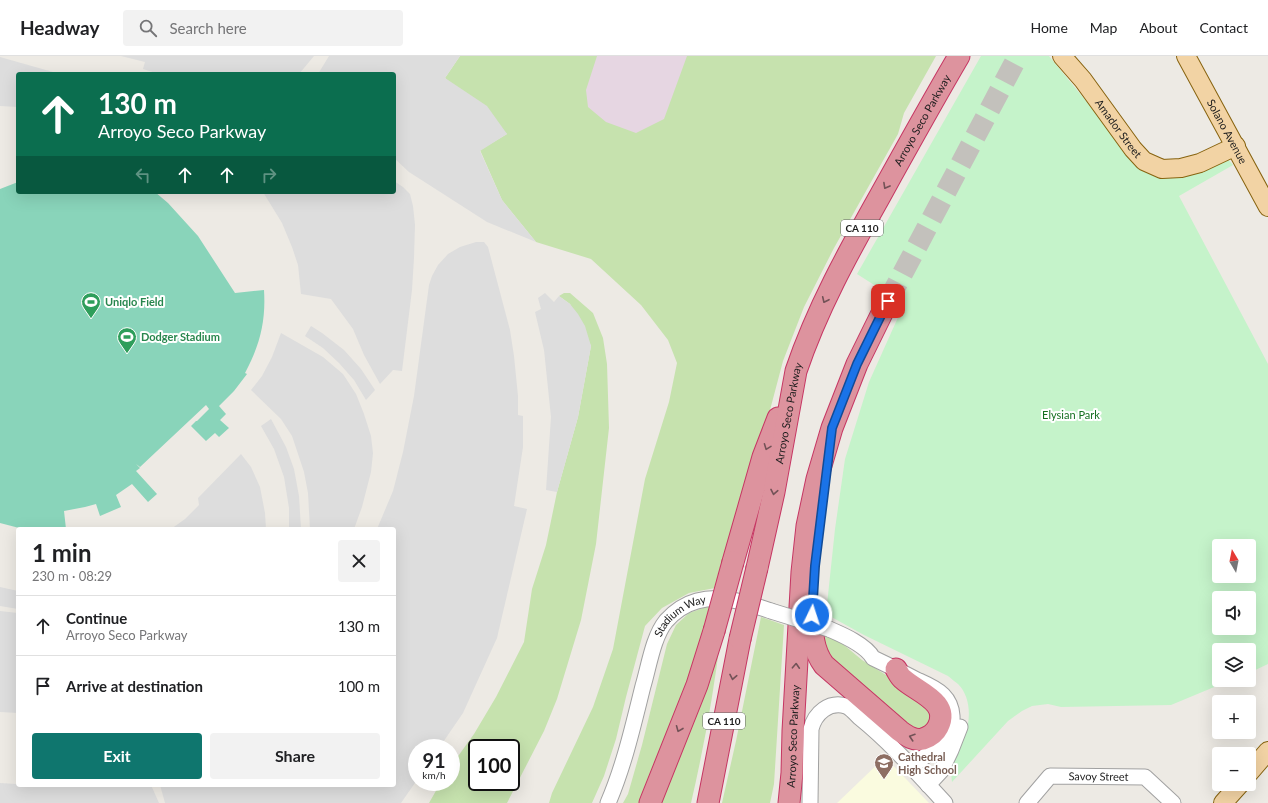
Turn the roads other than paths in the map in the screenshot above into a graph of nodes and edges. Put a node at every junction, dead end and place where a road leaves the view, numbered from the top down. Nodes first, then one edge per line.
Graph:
1 (952, 56) edge
2 (959, 56) edge
3 (1062, 56) edge
4 (1186, 56) edge
5 (939, 91) junction
6 (1236, 146) junction
7 (1268, 207) edge
8 (888, 301) tunnel mouth
9 (796, 371) junction
10 (832, 428) junction
11 (869, 651) junction
12 (896, 669) junction
13 (1268, 751) edge
14 (1256, 765) edge
15 (911, 767) junction
16 (928, 785) junction
17 (1234, 791) edge
18 (608, 803) edge
19 (650, 803) edge
20 (708, 803) edge
21 (789, 803) edge
22 (810, 803) edge
23 (945, 803) edge
24 (1027, 803) edge
25 (1173, 803) edge
26 (1223, 803) edge

1 - 5 highway
2 - 5 highway, Arroyo Seco Parkway / CA 110
3 - 6 main road, Amador Street
4 - 6 main road, Solano Avenue
5 -> 9 highway, Arroyo Seco Parkway / CA 110
6 - 7 main road, Solano Avenue
8 - 10 highway, Arroyo Seco Parkway
9 -> 19 highway, bridge
9 -> 20 highway, Arroyo Seco Parkway / CA 110, bridge
12 -> 10 highway
21 -> 10 highway, Arroyo Seco Parkway
11 - 12 street, Stadium Way
11 - 16 street, Stadium Way
11 - 18 street, Stadium Way, bridge
12 - 15 street, Stadium Way
13 - 14 main road
15 - 16 street
15 - 22 street
16 - 23 street
17 - 26 main road
24 - 25 street, Savoy Street

